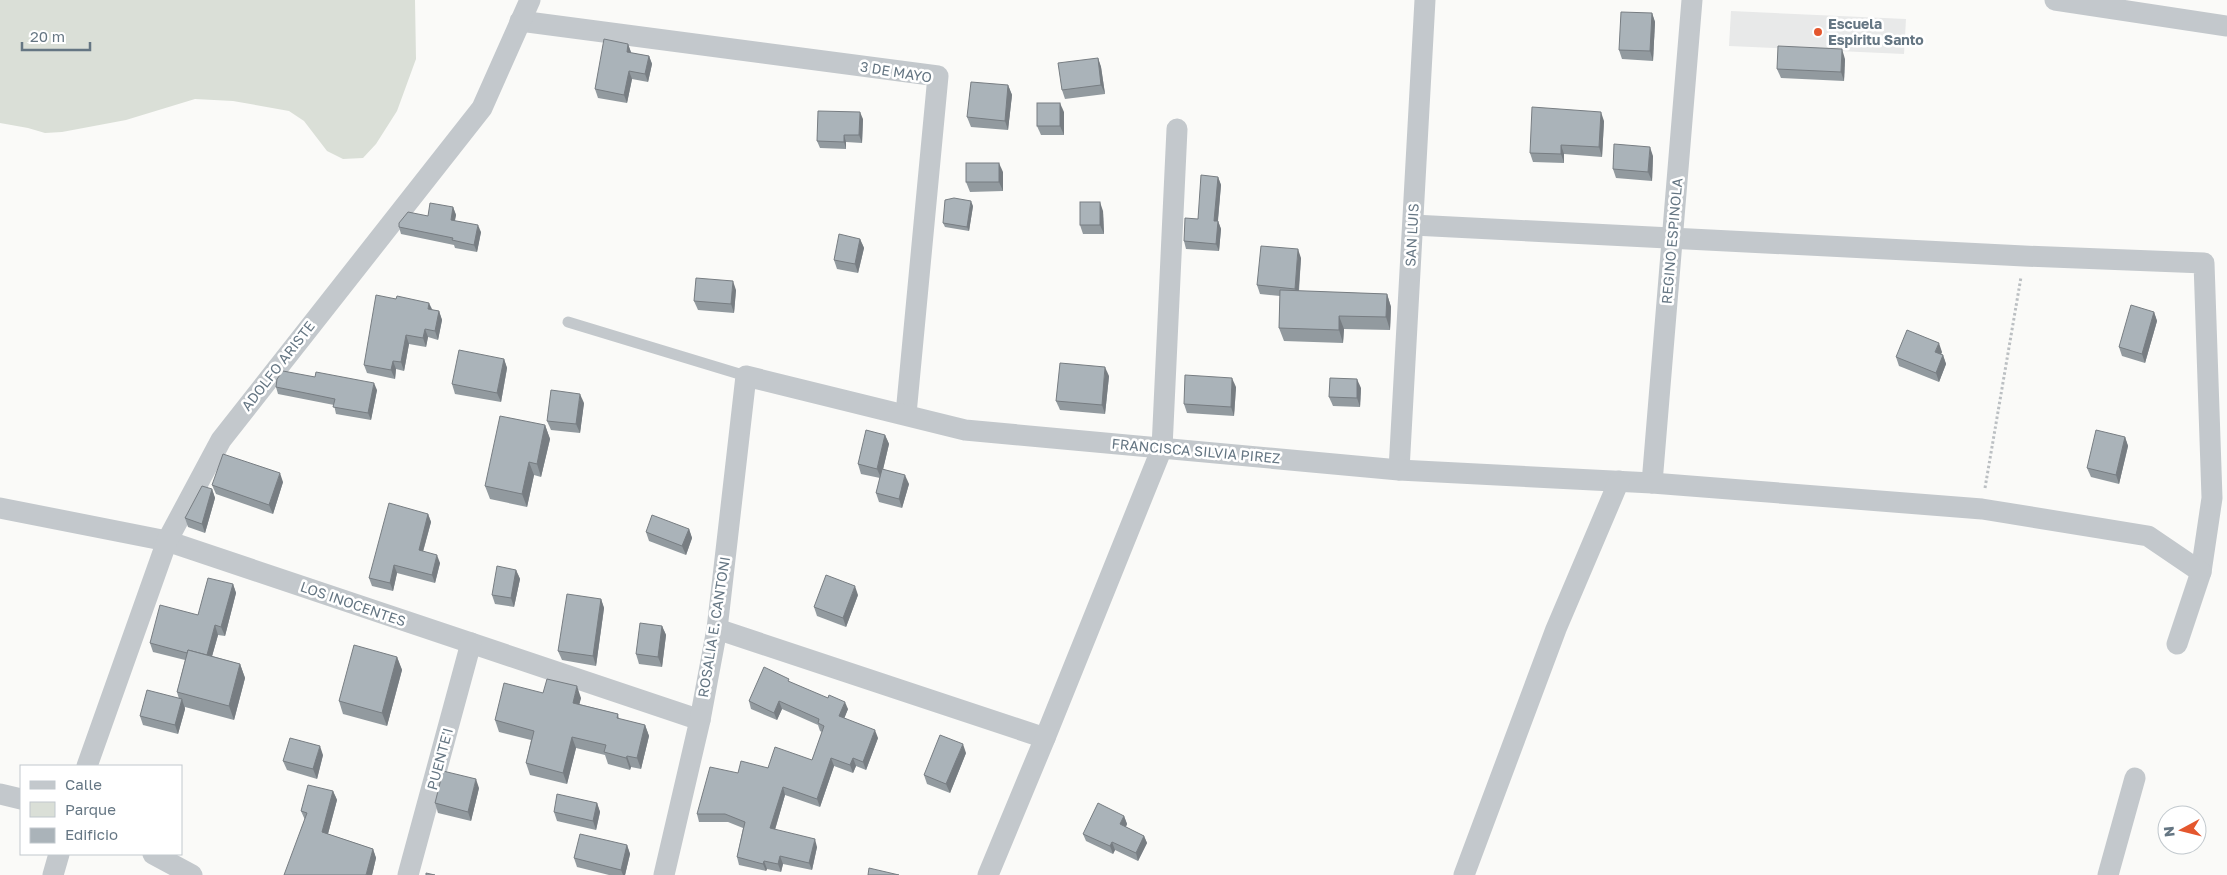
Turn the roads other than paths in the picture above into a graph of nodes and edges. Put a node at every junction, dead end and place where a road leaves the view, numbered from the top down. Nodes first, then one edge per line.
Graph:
1 (530, 0) edge
2 (1425, 0) edge
3 (1692, 0) edge
4 (2055, 0) edge
5 (520, 21) junction
6 (2227, 26) edge
7 (1177, 129) dead end
8 (1413, 225) junction
9 (1672, 238) junction
10 (568, 322) dead end
11 (746, 376) junction
12 (906, 414) junction
13 (1162, 448) junction
14 (1399, 470) junction
15 (1620, 481) junction
16 (1652, 483) junction
17 (0, 508) edge
18 (167, 541) junction
19 (2200, 572) junction
20 (717, 628) junction
21 (471, 643) junction
22 (2177, 644) dead end
23 (700, 720) junction
24 (1045, 738) junction
25 (87, 765) edge
26 (2135, 778) dead end
27 (0, 794) edge
28 (20, 798) edge
29 (59, 855) edge
30 (155, 855) edge
31 (53, 875) edge
32 (192, 875) edge
33 (408, 875) edge
34 (664, 875) edge
35 (988, 875) edge
36 (1464, 875) edge
37 (2109, 875) edge

1 - 5 street, ADOLFO ARISTE
2 - 8 street, SAN LUIS
3 - 9 street, REGINO ESPINOLA
4 - 6 street
5 - 12 street, 3 DE MAYO
5 - 18 street, ADOLFO ARISTE
7 - 13 street
8 - 9 street
8 - 14 street, SAN LUIS
9 - 16 street, REGINO ESPINOLA
9 - 19 street
10 - 11 lane
11 - 12 street, FRANCISCA SILVIA PIREZ
11 - 20 street, ROSALIA E. CANTONI
12 - 13 street, FRANCISCA SILVIA PIREZ
13 - 14 street, FRANCISCA SILVIA PIREZ
13 - 24 street
14 - 15 street, FRANCISCA SILVIA PIREZ
15 - 16 street, FRANCISCA SILVIA PIREZ
15 - 36 street
16 - 19 street, FRANCISCA SILVIA PIREZ
17 - 18 street, LOS INOCENTES
18 - 21 street, LOS INOCENTES
18 - 25 street, ADOLFO ARISTE
19 - 22 street
20 - 23 street, ROSALIA E. CANTONI
20 - 24 street
21 - 23 street, LOS INOCENTES
21 - 33 street, PUENTE'I
23 - 34 street, ROSALIA E. CANTONI
24 - 35 street
26 - 37 street
27 - 28 street
29 - 31 street
30 - 32 street

